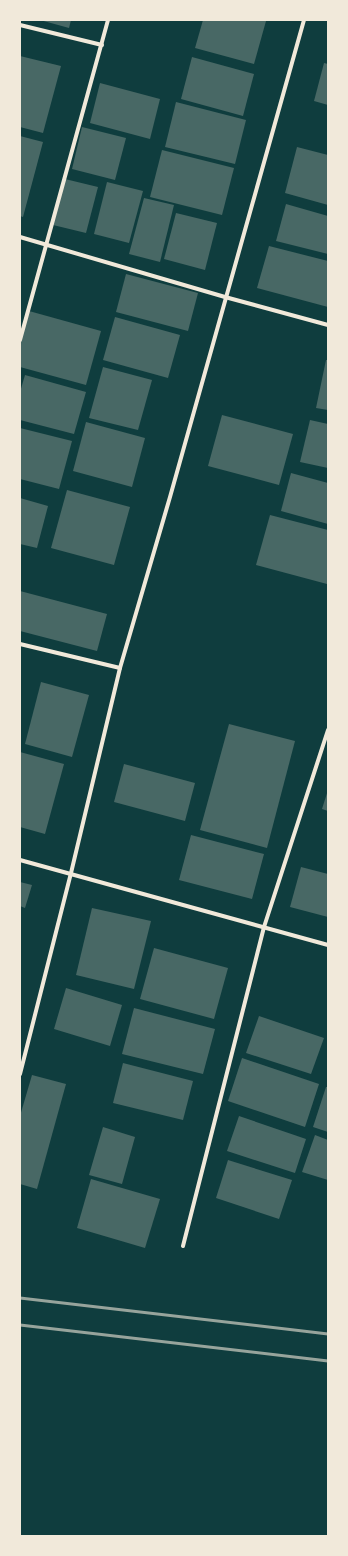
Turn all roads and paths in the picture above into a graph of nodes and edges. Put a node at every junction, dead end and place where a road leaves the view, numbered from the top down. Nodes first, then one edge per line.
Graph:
1 (108, 20) edge
2 (304, 20) edge
3 (20, 25) edge
4 (102, 45) junction
5 (20, 237) edge
6 (46, 244) junction
7 (225, 297) junction
8 (328, 325) edge
9 (20, 340) edge
10 (20, 644) edge
11 (120, 668) junction
12 (328, 730) edge
13 (20, 860) edge
14 (71, 873) junction
15 (264, 927) junction
16 (328, 946) edge
17 (20, 1074) edge
18 (183, 1246) dead end

1 - 4 street
2 - 7 street
3 - 4 street
4 - 6 street
5 - 6 street
6 - 7 street
6 - 9 street
7 - 8 street
7 - 11 street
10 - 11 street
11 - 14 street
12 - 15 street
13 - 14 street
14 - 15 street
14 - 17 street
15 - 16 street
15 - 18 street

